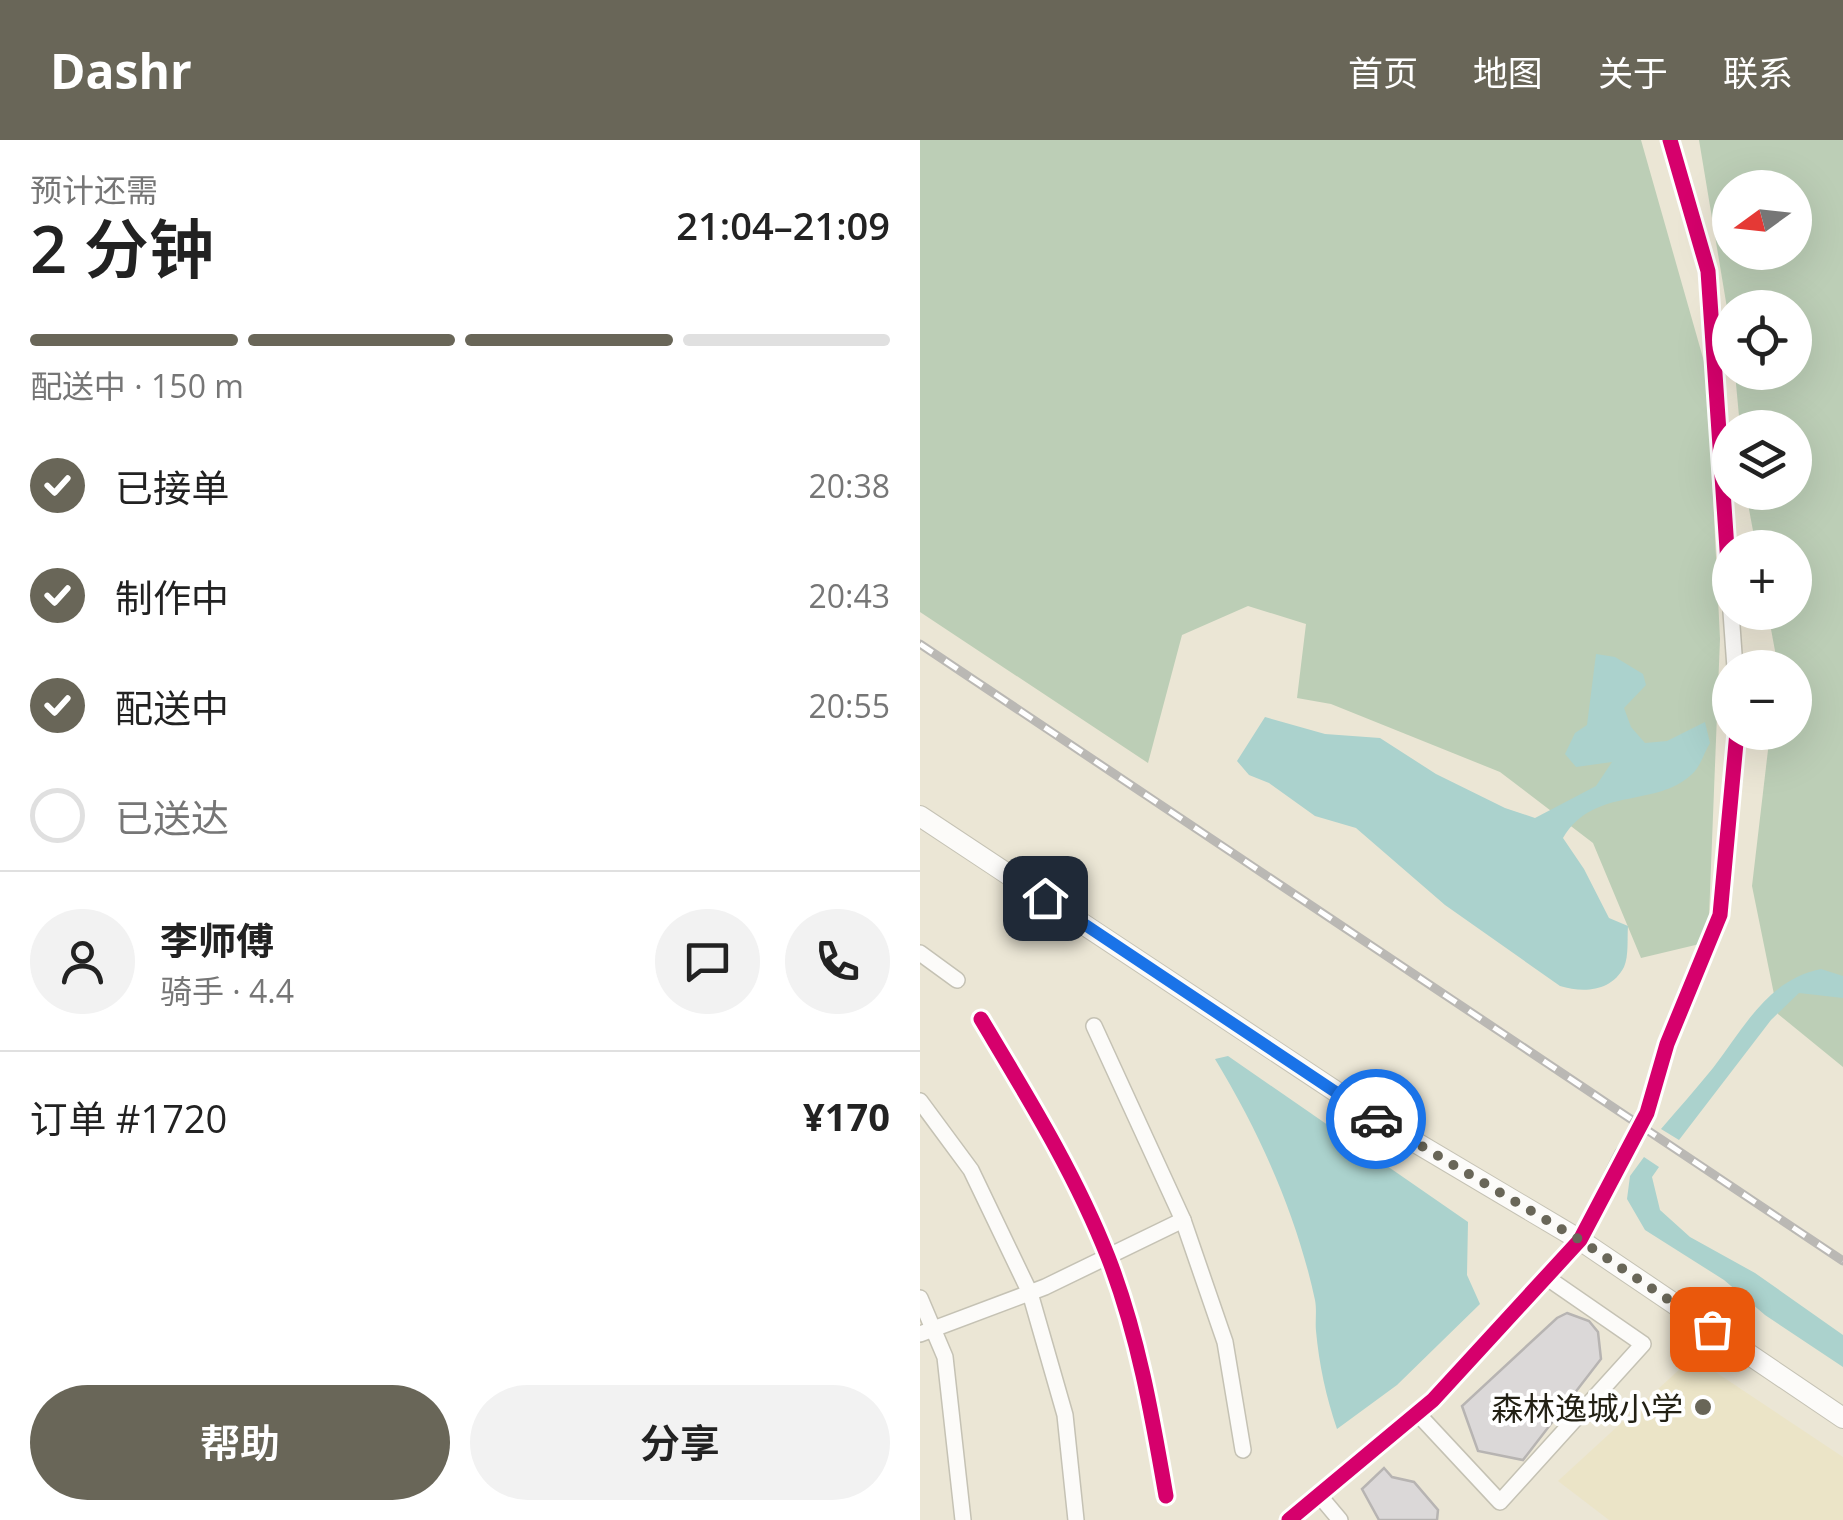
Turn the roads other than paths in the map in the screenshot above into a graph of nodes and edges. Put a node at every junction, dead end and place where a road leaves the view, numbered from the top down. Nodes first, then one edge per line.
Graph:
1 (1670, 140) edge
2 (1726, 530) edge
3 (1735, 750) edge
4 (920, 816) edge
5 (920, 953) edge
6 (957, 980) dead end
7 (980, 1019) dead end
8 (1094, 1026) dead end
9 (920, 1101) edge
10 (1647, 1112) tunnel mouth
11 (1624, 1154) tunnel mouth
12 (1183, 1220) junction
13 (1580, 1240) junction
14 (1108, 1256) junction
15 (1546, 1276) junction
16 (1030, 1293) junction
17 (920, 1298) edge
18 (927, 1332) edge
19 (1417, 1414) junction
20 (1843, 1418) edge
21 (1243, 1450) dead end
22 (1319, 1495) junction
23 (1166, 1496) dead end
24 (963, 1520) edge
25 (1076, 1520) edge
26 (1289, 1520) edge
27 (1340, 1520) edge

1 - 2 street
3 - 10 street
4 - 13 main road
5 - 6 street
7 - 14 street
8 - 12 street
9 - 16 street
11 - 13 street
12 - 14 street
12 - 21 street
13 - 15 street
13 - 20 main road
14 - 16 street
14 - 23 street
15 - 19 street
15 - 19 street
16 - 18 street
16 - 25 street
17 - 18 street
18 - 24 street
19 - 22 street
22 - 26 street
22 - 27 street

